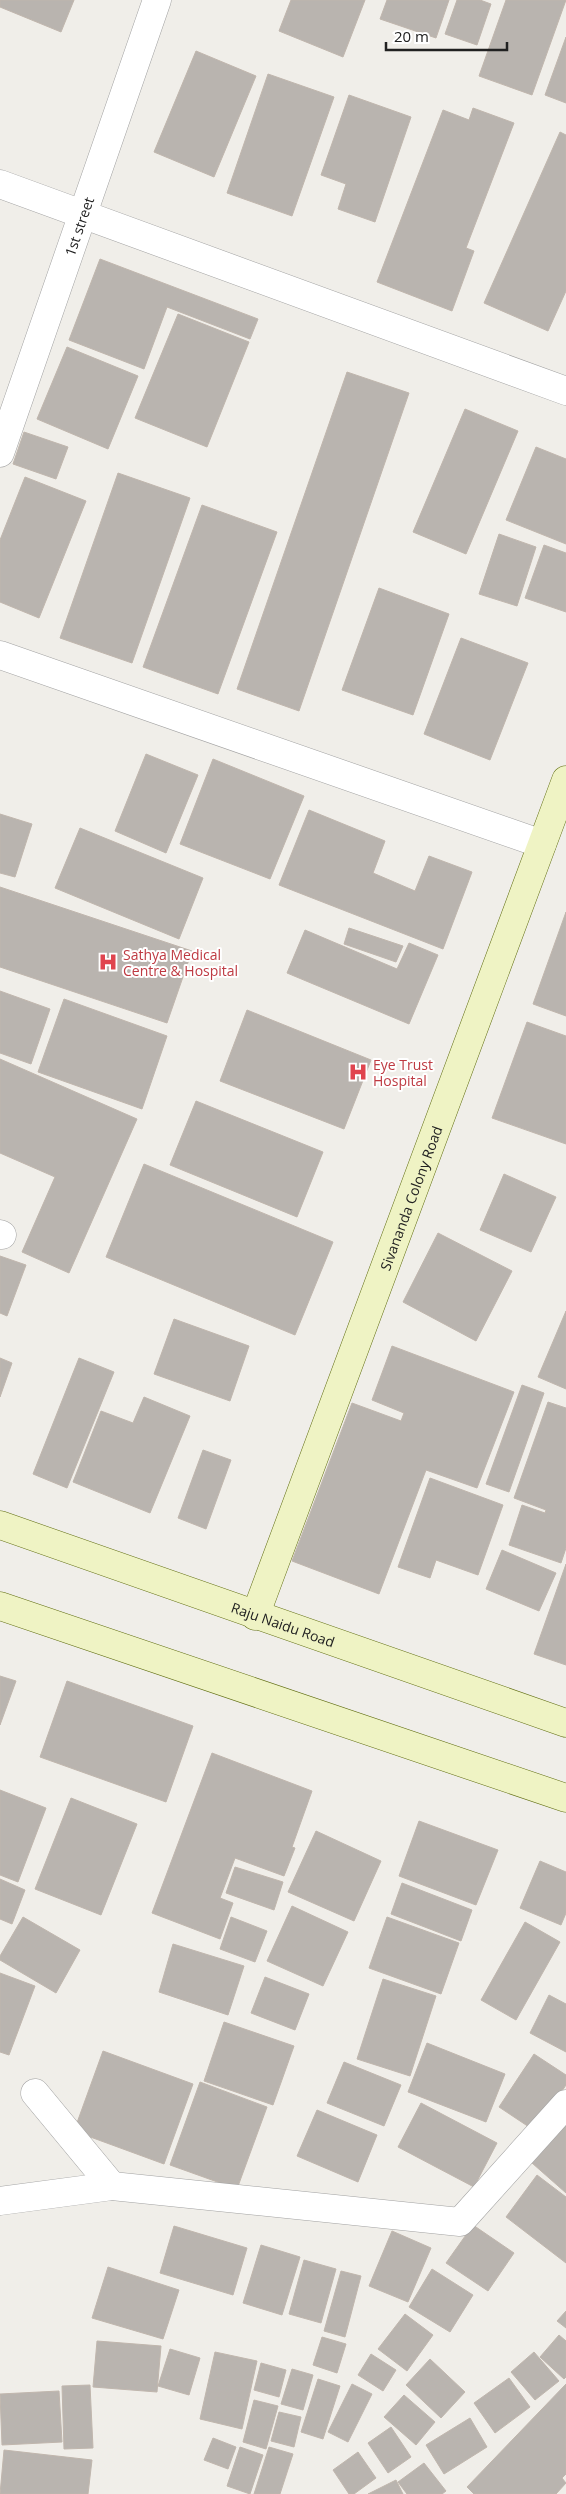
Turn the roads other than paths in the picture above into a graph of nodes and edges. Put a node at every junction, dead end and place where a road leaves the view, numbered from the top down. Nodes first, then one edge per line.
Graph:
1 (157, 0) edge
2 (0, 184) edge
3 (83, 213) junction
4 (566, 391) edge
5 (0, 453) edge
6 (0, 655) edge
7 (566, 780) edge
8 (542, 844) junction
9 (0, 1526) edge
10 (0, 1606) edge
11 (255, 1616) junction
12 (566, 1724) edge
13 (566, 1798) edge
14 (35, 2093) dead end
15 (566, 2104) edge
16 (112, 2186) junction
17 (0, 2201) edge

1 - 3 street, 1st street
2 - 3 street
3 - 4 street
3 - 5 street, 1st street
6 - 8 street
7 - 8 main road, Sivananda Colony Road
8 - 11 main road, Sivananda Colony Road
9 - 11 main road, Raju Naidu Road
10 - 13 main road
11 - 12 main road, Raju Naidu Road
14 - 16 street
15 - 16 street
16 - 17 street

